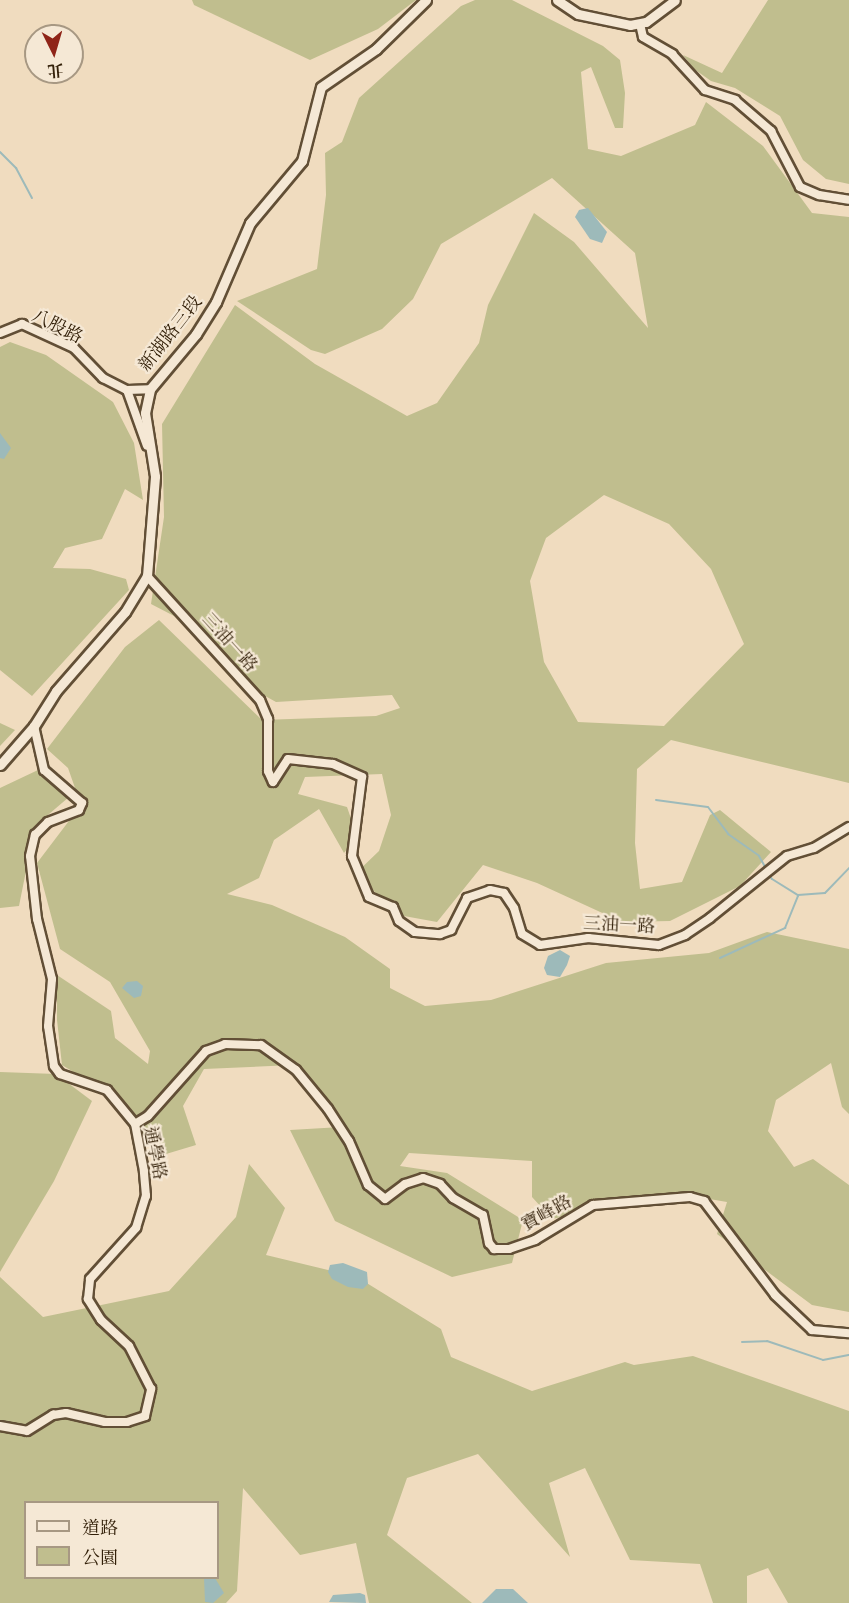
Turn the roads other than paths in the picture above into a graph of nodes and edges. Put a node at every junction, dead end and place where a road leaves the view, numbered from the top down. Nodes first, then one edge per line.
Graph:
1 (426, 0) edge
2 (557, 0) edge
3 (675, 0) edge
4 (640, 24) junction
5 (849, 200) edge
6 (0, 333) edge
7 (150, 389) junction
8 (127, 390) junction
9 (153, 461) junction
10 (147, 576) junction
11 (34, 726) junction
12 (0, 765) edge
13 (849, 827) edge
14 (135, 1124) junction
15 (849, 1333) edge
16 (0, 1426) edge

1 - 7 street, 新湖路三段
2 - 4 street
3 - 4 street
4 - 5 street
6 - 8 street, 八股路
7 - 8 street
7 - 9 street, 新湖路三段
8 - 9 street
9 - 10 street, 新湖路三段
10 - 11 street, 新湖路三段
10 - 13 street, 三油一路
11 - 12 street, 新湖路三段
11 - 14 street, 通學路
14 - 15 street, 寶峰路
14 - 16 street, 通學路

